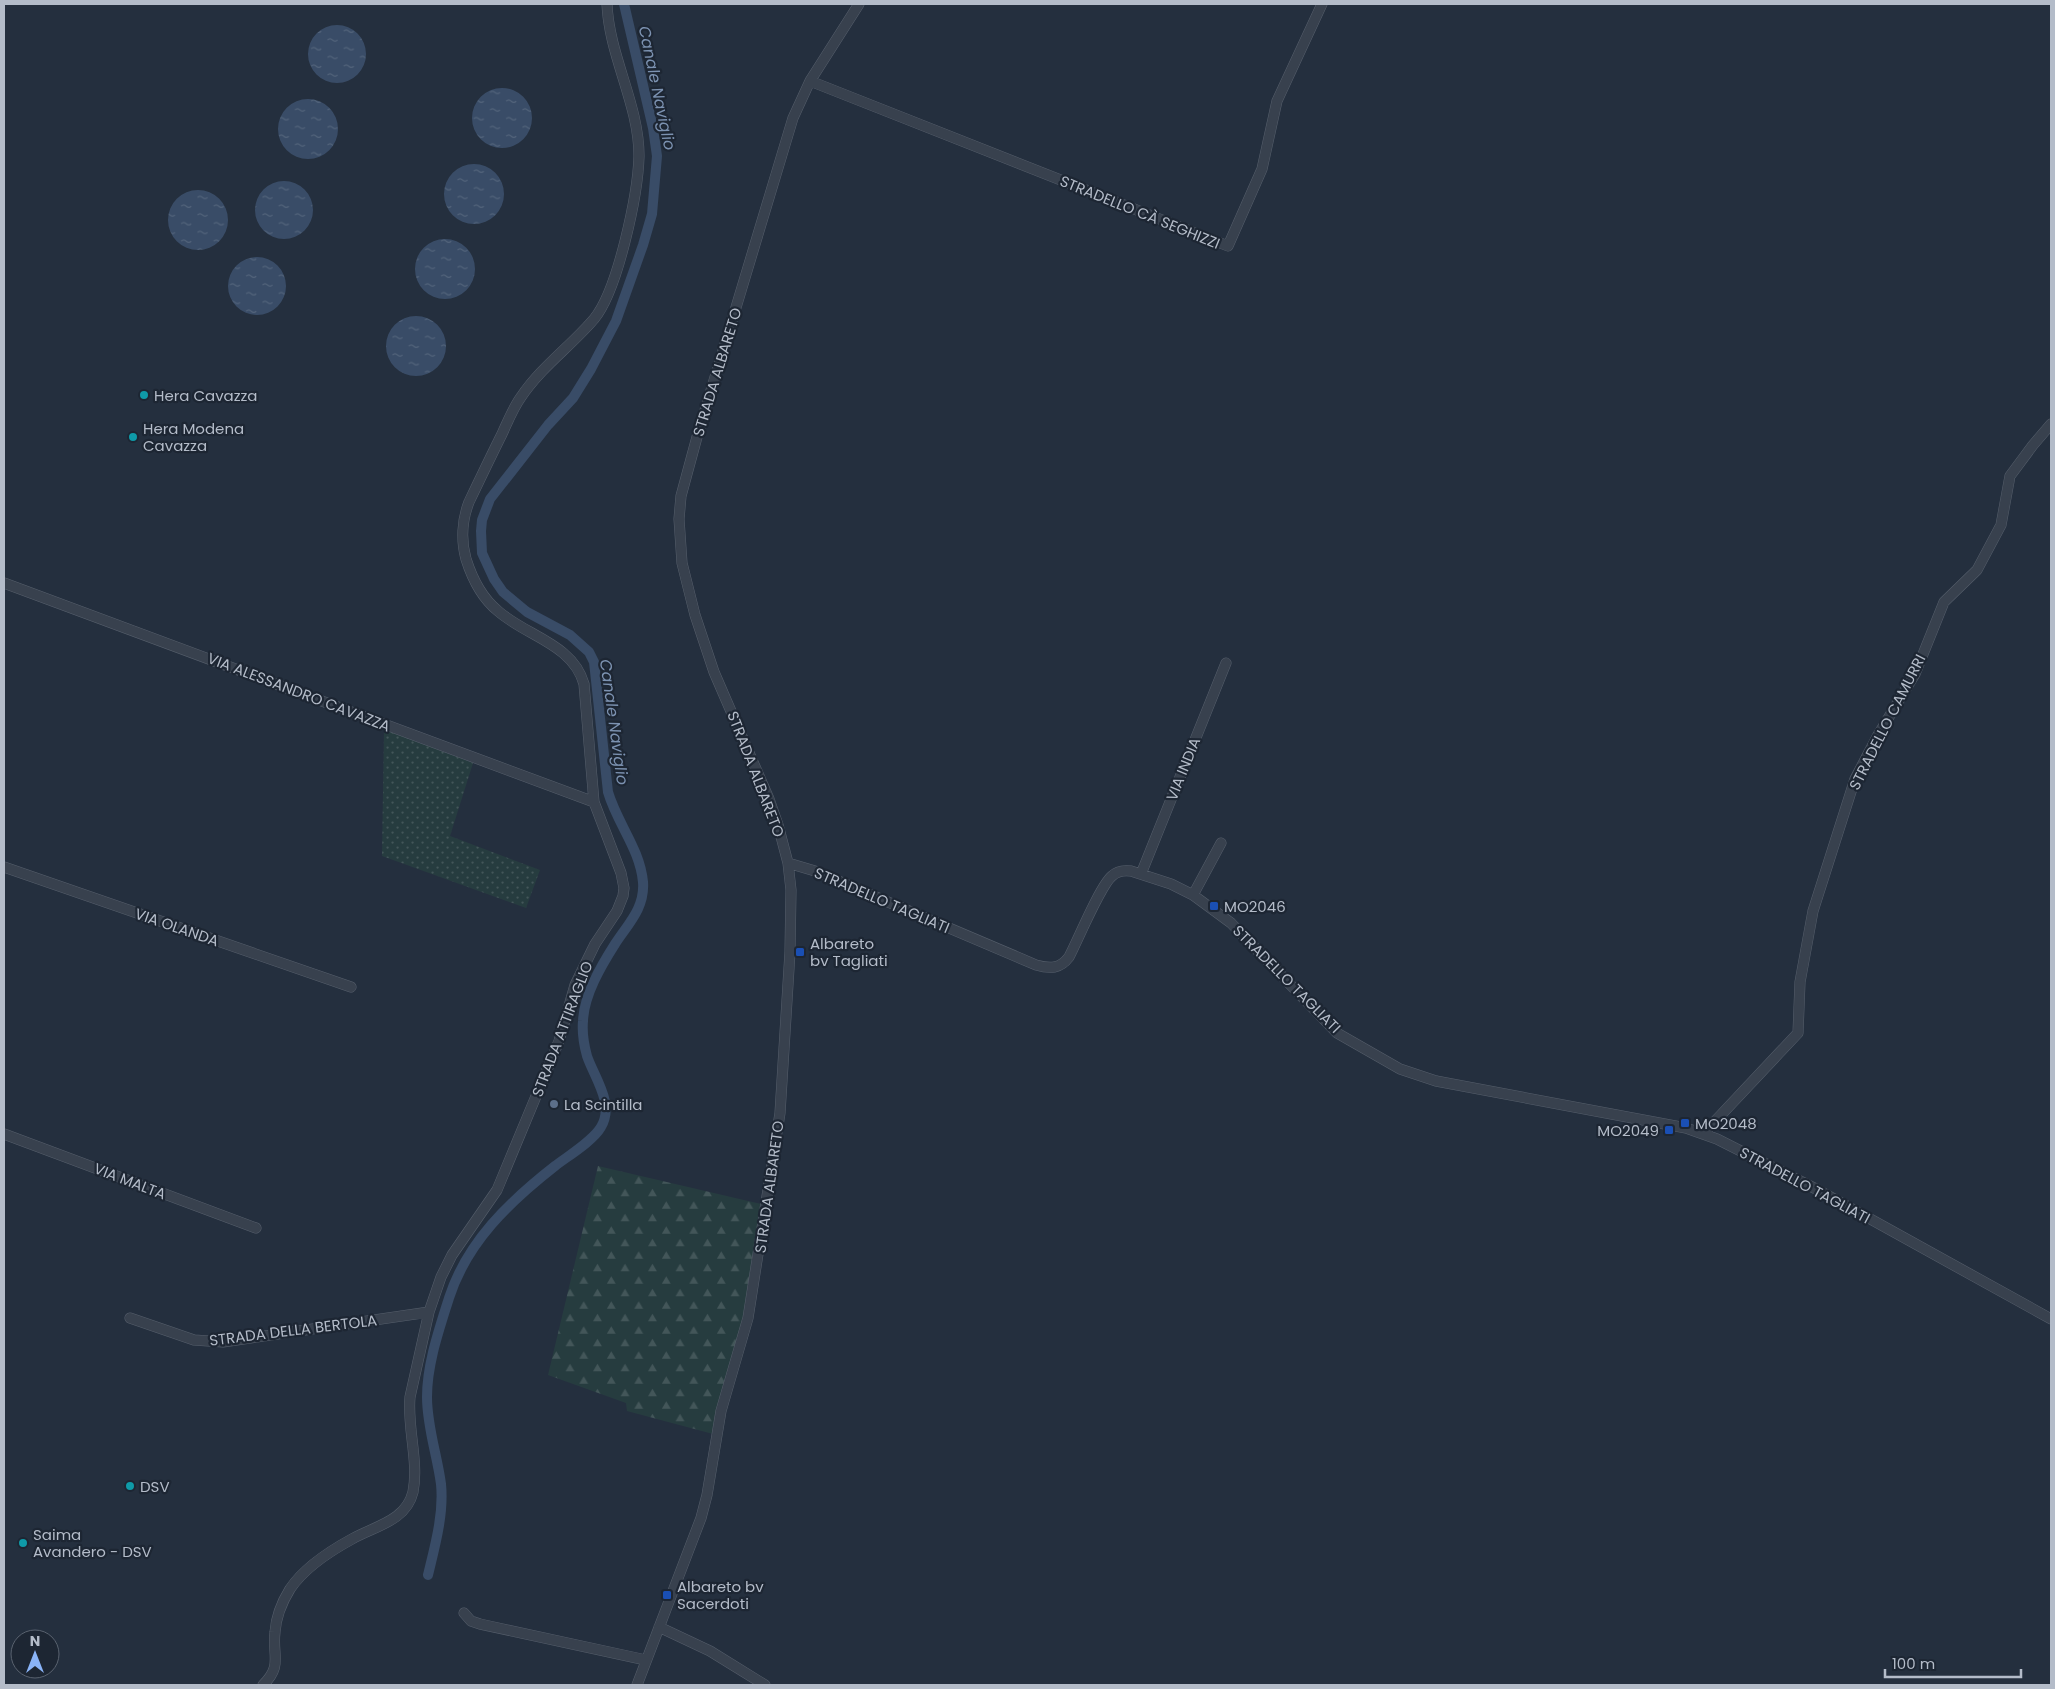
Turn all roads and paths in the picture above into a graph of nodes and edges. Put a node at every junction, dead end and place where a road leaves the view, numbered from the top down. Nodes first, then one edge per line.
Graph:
1 (607, 4) edge
2 (859, 4) edge
3 (1322, 4) edge
4 (810, 81) junction
5 (2051, 424) edge
6 (4, 585) edge
7 (1226, 663) dead end
8 (594, 802) junction
9 (1221, 843) dead end
10 (788, 863) junction
11 (4, 867) edge
12 (1141, 874) junction
13 (1193, 895) junction
14 (351, 987) dead end
15 (4, 1134) edge
16 (1703, 1134) junction
17 (256, 1228) dead end
18 (429, 1312) junction
19 (130, 1318) dead end
20 (2051, 1319) edge
21 (464, 1613) dead end
22 (659, 1627) junction
23 (646, 1660) junction
24 (263, 1685) edge
25 (637, 1685) edge
26 (765, 1685) edge

1 - 8 street, STRADA ATTIRAGLIO
2 - 4 street, STRADA ALBARETO
3 - 4 street, STRADELLO CÀ SEGHIZZI
4 - 10 street, STRADA ALBARETO
5 - 16 street, STRADELLO CAMURRI
6 - 8 street, VIA ALESSANDRO CAVAZZA
7 - 12 street, VIA INDIA
8 - 18 street, STRADA ATTIRAGLIO
9 - 13 street
10 - 12 street, STRADELLO TAGLIATI
10 - 22 street, STRADA ALBARETO
11 - 14 street, VIA OLANDA
12 - 13 street, STRADELLO TAGLIATI
13 - 16 street, STRADELLO TAGLIATI
15 - 17 street, VIA MALTA
16 - 20 street, STRADELLO TAGLIATI
18 - 19 street, STRADA DELLA BERTOLA
18 - 24 street, STRADA ATTIRAGLIO
21 - 23 street
22 - 23 street, STRADA ALBARETO
22 - 26 street
23 - 25 street, STRADA ALBARETO

